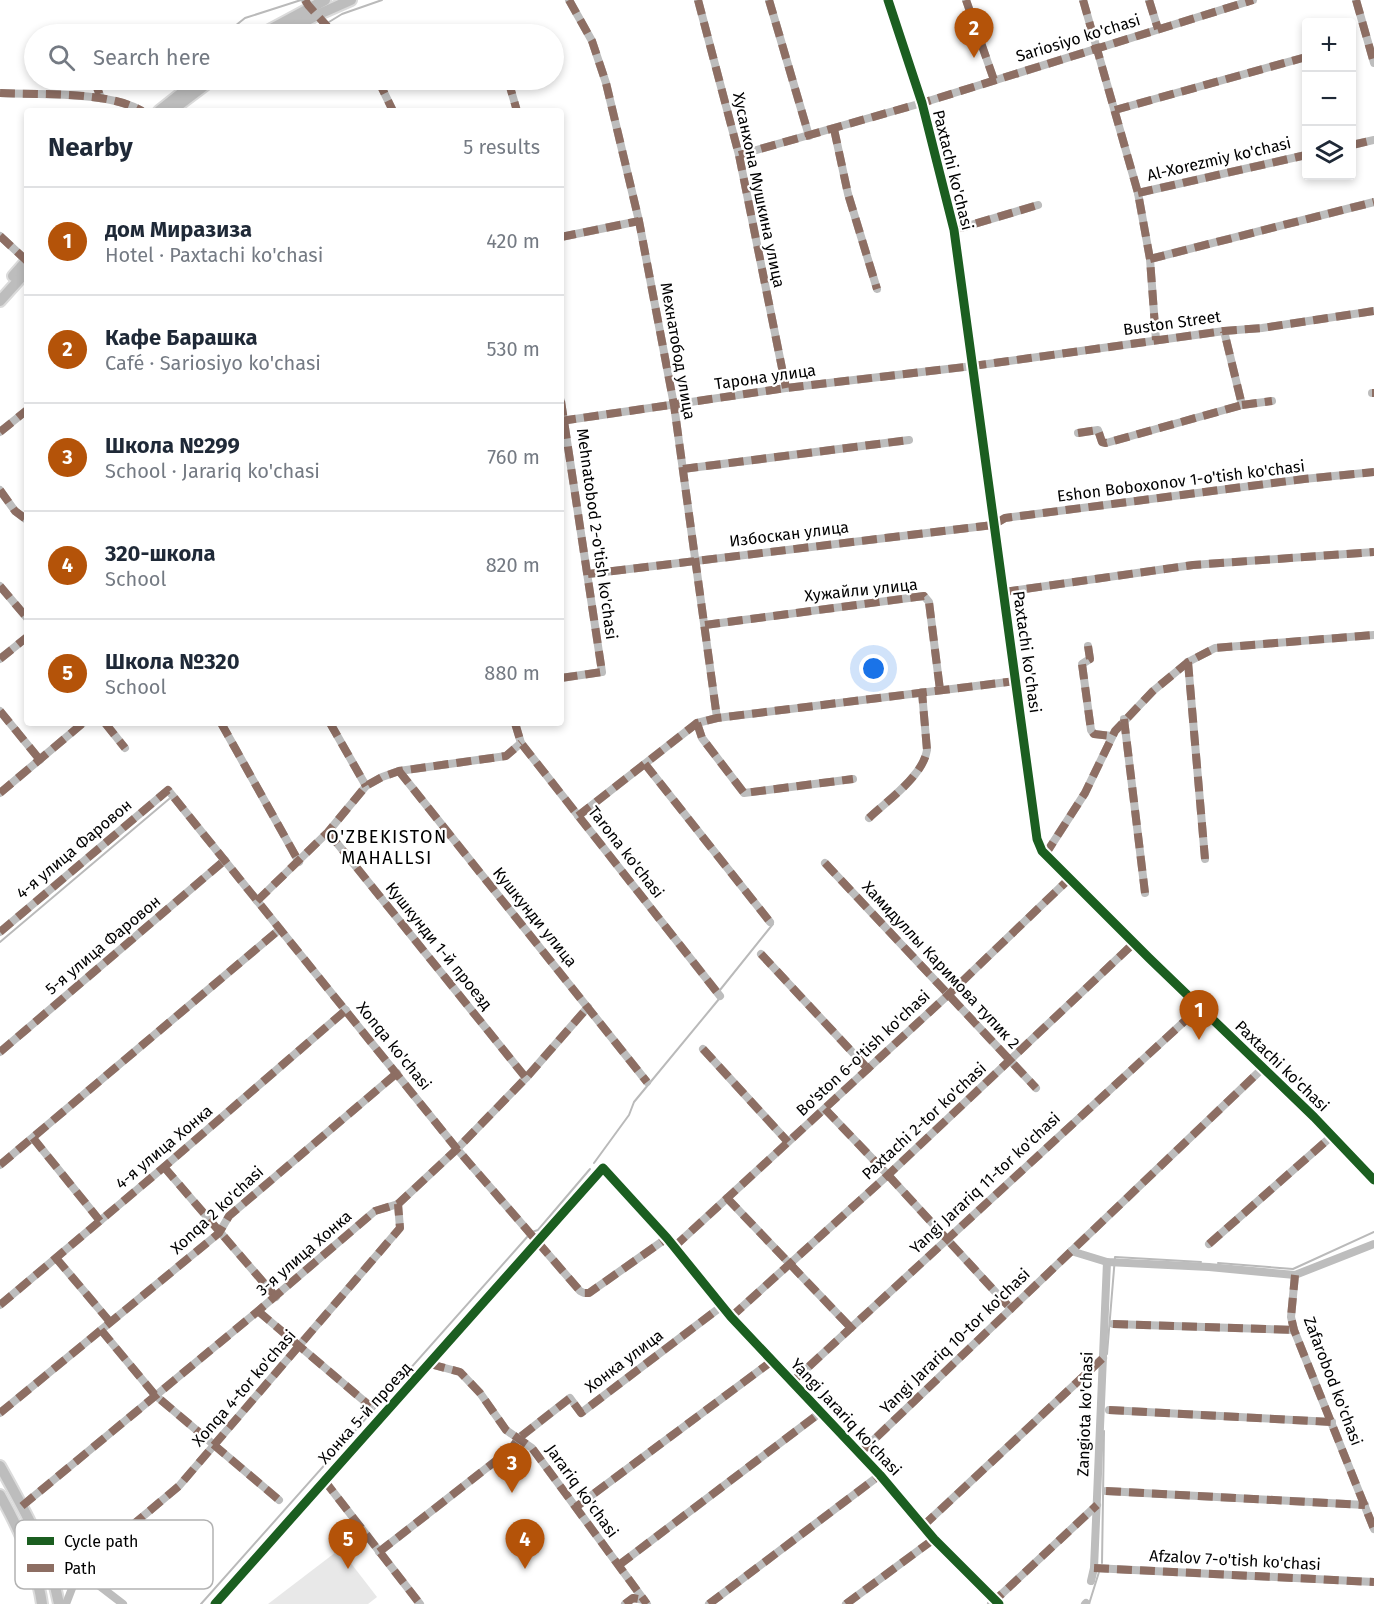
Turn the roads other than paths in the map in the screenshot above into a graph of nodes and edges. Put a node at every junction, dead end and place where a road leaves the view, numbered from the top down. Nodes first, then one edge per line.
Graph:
1 (325, 0) edge
2 (351, 0) edge
3 (569, 0) edge
4 (698, 0) edge
5 (770, 0) edge
6 (888, 0) edge
7 (966, 0) edge
8 (1083, 0) edge
9 (1149, 0) edge
10 (1250, 0) edge
11 (1356, 0) edge
12 (314, 11) edge
13 (285, 24) edge
14 (295, 24) edge
15 (325, 24) edge
16 (1158, 28) junction
17 (1098, 47) junction
18 (1302, 58) edge
19 (1374, 63) edge
20 (994, 80) junction
21 (97, 90) edge
22 (185, 90) edge
23 (199, 90) edge
24 (383, 90) edge
25 (511, 90) edge
26 (0, 93) edge
27 (100, 98) junction
28 (922, 103) junction
29 (137, 108) edge
30 (163, 108) edge
31 (175, 108) edge
32 (392, 108) edge
33 (516, 108) edge
34 (1115, 110) junction
35 (834, 129) junction
36 (809, 136) junction
37 (1374, 140) edge
38 (1356, 144) edge
39 (739, 155) junction
40 (1302, 156) edge
41 (1138, 193) junction
42 (1374, 202) edge
43 (1038, 205) dead end
44 (639, 221) junction
45 (954, 230) junction
46 (0, 236) edge
47 (564, 236) edge
48 (24, 258) edge
49 (1150, 259) junction
50 (24, 264) edge
51 (24, 274) edge
52 (877, 289) dead end
53 (0, 290) edge
54 (0, 301) edge
55 (1374, 311) edge
56 (1224, 331) junction
57 (1156, 340) junction
58 (973, 366) junction
59 (786, 388) junction
60 (1272, 401) dead end
61 (674, 405) junction
62 (1242, 405) junction
63 (24, 412) edge
64 (564, 421) edge
65 (564, 427) edge
66 (0, 432) edge
67 (1078, 433) dead end
68 (909, 440) dead end
69 (683, 469) junction
70 (1374, 472) edge
71 (0, 490) edge
72 (24, 518) edge
73 (993, 525) junction
74 (1374, 552) edge
75 (696, 561) junction
76 (588, 574) junction
77 (0, 586) edge
78 (1005, 592) junction
79 (24, 614) edge
80 (705, 625) junction
81 (1374, 635) edge
82 (24, 640) edge
83 (1088, 646) dead end
84 (0, 659) edge
85 (1188, 662) junction
86 (564, 678) edge
87 (1016, 681) junction
88 (940, 690) junction
89 (922, 692) junction
90 (0, 711) edge
91 (717, 718) junction
92 (1124, 719) junction
93 (697, 723) junction
94 (80, 726) edge
95 (107, 726) edge
96 (223, 726) edge
97 (332, 726) edge
98 (516, 726) edge
99 (1112, 736) junction
100 (521, 743) junction
101 (125, 748) dead end
102 (40, 760) junction
103 (645, 764) junction
104 (399, 771) junction
105 (853, 779) dead end
106 (366, 786) junction
107 (168, 790) joint
108 (0, 793) edge
109 (578, 816) junction
110 (869, 818) dead end
111 (328, 832) junction
112 (1045, 855) junction
113 (1205, 859) dead end
114 (225, 860) junction
115 (299, 862) junction
116 (825, 863) dead end
117 (1069, 879) junction
118 (1145, 893) dead end
119 (257, 901) junction
120 (770, 922) dead end
121 (280, 929) junction
122 (0, 932) edge
123 (1134, 943) junction
124 (761, 954) dead end
125 (948, 995) junction
126 (720, 996) dead end
127 (588, 1007) junction
128 (1200, 1007) junction
129 (346, 1010) junction
130 (703, 1049) dead end
131 (0, 1052) edge
132 (1010, 1061) junction
133 (1263, 1068) junction
134 (868, 1069) junction
135 (397, 1073) junction
136 (526, 1078) junction
137 (647, 1082) dead end
138 (1036, 1088) dead end
139 (825, 1109) junction
140 (1333, 1135) junction
141 (33, 1138) junction
142 (789, 1142) junction
143 (457, 1149) junction
144 (0, 1166) edge
145 (164, 1167) junction
146 (888, 1175) junction
147 (1374, 1179) edge
148 (727, 1198) junction
149 (398, 1204) junction
150 (100, 1221) junction
151 (219, 1233) junction
152 (667, 1238) junction
153 (947, 1239) junction
154 (536, 1241) junction
155 (1209, 1244) dead end
156 (1374, 1244) edge
157 (674, 1247) junction
158 (1071, 1251) junction
159 (56, 1258) junction
160 (1107, 1262) junction
161 (790, 1263) junction
162 (1295, 1275) junction
163 (276, 1297) junction
164 (0, 1305) edge
165 (722, 1306) junction
166 (1011, 1309) junction
167 (258, 1311) junction
168 (731, 1317) junction
169 (110, 1322) junction
170 (1113, 1324) dead end
171 (851, 1328) junction
172 (101, 1330) junction
173 (1294, 1330) junction
174 (300, 1346) junction
175 (1103, 1358) junction
176 (772, 1361) junction
177 (430, 1364) junction
178 (792, 1382) junction
179 (155, 1395) junction
180 (370, 1406) dead end
181 (1109, 1410) dead end
182 (821, 1412) junction
183 (0, 1413) edge
184 (1332, 1422) junction
185 (519, 1438) junction
186 (214, 1446) junction
187 (860, 1453) junction
188 (0, 1466) edge
189 (880, 1475) junction
190 (324, 1480) junction
191 (1106, 1491) dead end
192 (0, 1495) edge
193 (279, 1500) dead end
194 (1097, 1505) junction
195 (1365, 1505) junction
196 (22, 1506) junction
197 (576, 1507) junction
198 (29, 1520) edge
199 (139, 1520) edge
200 (15, 1525) edge
201 (923, 1526) junction
202 (1374, 1529) edge
203 (934, 1539) junction
204 (379, 1552) junction
205 (619, 1565) junction
206 (1094, 1568) junction
207 (1091, 1581) dead end
208 (1374, 1582) edge
209 (40, 1589) edge
210 (56, 1589) edge
211 (72, 1589) edge
212 (104, 1589) edge
213 (646, 1602) edge
214 (995, 1603) edge
215 (42, 1604) edge
216 (59, 1604) edge
217 (66, 1604) edge
218 (123, 1604) edge
219 (215, 1604) edge
220 (420, 1604) edge
221 (625, 1604) edge
222 (709, 1604) edge
223 (846, 1604) edge

1 - 12 main road
2 - 12 main road
3 - 44 street, Мехнатобод улица
4 - 39 street, Хусанхона Мушкина улица
5 - 36 street
6 - 28 street, Paxtachi ko'chasi
7 - 20 street
8 - 17 street
9 - 16 street
10 - 16 street, Sariosiyo ko'chasi
11 - 19 street
12 - 13 main road
12 - 14 main road
12 - 15 street
16 - 17 street, Sariosiyo ko'chasi
17 - 20 street, Sariosiyo ko'chasi
17 - 34 street
18 - 34 street
20 - 28 street, Sariosiyo ko'chasi
21 - 27 street
22 - 30 main road
23 - 31 main road
24 - 32 street
25 - 33 street
26 - 27 street
27 - 29 street
28 - 35 street, Sariosiyo ko'chasi
28 - 45 street, Paxtachi ko'chasi
34 - 41 street
35 - 36 street, Sariosiyo ko'chasi
35 - 52 street
36 - 39 street, Sariosiyo ko'chasi
37 - 38 street
39 - 59 street, Хусанхона Мушкина улица
40 - 41 street, Al-Xorezmiy ko'chasi
41 - 49 street
42 - 49 street
43 - 45 street
44 - 47 street
44 - 61 street, Мехнатобод улица
45 - 58 street, Paxtachi ko'chasi
46 - 48 street
49 - 57 street
50 - 53 main road
51 - 54 main road
55 - 56 street, Buston Street
56 - 57 street, Buston Street
56 - 62 street
57 - 58 street, Buston Street
58 - 59 street, Тарона улица
58 - 73 street, Paxtachi ko'chasi
59 - 61 street, Тарона улица
60 - 62 street
61 - 64 street, Тарона улица
61 - 69 street, Мехнатобод улица
62 - 67 street
63 - 66 street
65 - 76 street, Mehnatobod 2-o'tish ko'chasi
68 - 69 street
69 - 75 street, Мехнатобод улица
70 - 73 street, Eshon Boboxonov 1-o'tish ko'chasi
71 - 72 street
73 - 75 street, Избоскан улица
73 - 78 street, Paxtachi ko'chasi
74 - 78 street
75 - 76 street, Избоскан улица
75 - 80 street, Мехнатобод улица
76 - 86 street, Mehnatobod 2-o'tish ko'chasi
77 - 79 street
78 - 87 street, Paxtachi ko'chasi
80 - 88 street, Хужайли улица
80 - 91 street, Мехнатобод улица
81 - 85 street
82 - 84 street
83 - 99 street
85 - 92 street
85 - 113 street
87 - 88 street
87 - 112 street, Paxtachi ko'chasi
88 - 89 street
89 - 91 street
89 - 110 street
90 - 102 street
91 - 93 street
92 - 99 street
92 - 118 street
93 - 103 street
93 - 105 street
94 - 102 street
95 - 101 street
96 - 115 street
97 - 106 street
98 - 100 street, Tarona ko'chasi
99 - 112 street
100 - 104 street
100 - 109 street, Tarona ko'chasi
102 - 108 street
103 - 109 street
103 - 120 street
104 - 106 street
104 - 127 street, Кушкунди улица
106 - 111 street
107 - 114 street, Xonqa ko'chasi
107 - 122 street, 4-я улица Фаровон
109 - 126 street, Tarona ko'chasi
111 - 115 street
111 - 136 street, Кушкунди 1-й проезд
112 - 117 street, Paxtachi ko'chasi
114 - 119 street, Xonqa ko'chasi
114 - 131 street, 5-я улица Фаровон
115 - 119 street
116 - 125 street, Хамидуллы Каримова тупик 2
117 - 123 street, Paxtachi ko'chasi
117 - 125 street, Bo'ston 6-o'tish ko'chasi
119 - 121 street, Xonqa ko'chasi
121 - 129 street, Xonqa ko'chasi
121 - 141 street
123 - 128 street, Paxtachi ko'chasi
123 - 132 street, Paxtachi 2-tor ko'chasi
124 - 134 street
125 - 132 street, Хамидуллы Каримова тупик 2
125 - 134 street, Bo'ston 6-o'tish ko'chasi
127 - 136 street, 3-я улица Хонка
127 - 137 street, Кушкунди улица
128 - 133 street, Paxtachi ko'chasi
128 - 153 street, Yangi Jarariq 11-tor ko'chasi
129 - 135 street, Xonqa ko'chasi
129 - 145 street, 4-я улица Хонка
130 - 142 street
132 - 138 street, Хамидуллы Каримова тупик 2
132 - 146 street, Paxtachi 2-tor ko'chasi
133 - 140 street, Paxtachi ko'chasi
133 - 158 street, Yangi Jarariq 10-tor ko'chasi
134 - 139 street, Bo'ston 6-o'tish ko'chasi
135 - 143 street, Xonqa ko'chasi
135 - 151 street, Xonqa 2 ko'chasi
136 - 143 street, 3-я улица Хонка
139 - 142 street, Bo'ston 6-o'tish ko'chasi
139 - 146 street
140 - 147 street, Paxtachi ko'chasi
140 - 155 street
141 - 144 street
141 - 150 street
142 - 148 street, Bo'ston 6-o'tish ko'chasi
143 - 149 street, 3-я улица Хонка
143 - 154 street, Xonqa ko'chasi
145 - 150 street, 4-я улица Хонка
145 - 151 street
146 - 153 street
146 - 161 street, Paxtachi 2-tor ko'chasi
148 - 157 street, Bo'ston 6-o'tish ko'chasi
148 - 161 street
149 - 163 street, 3-я улица Хонка
149 - 174 street, Xonqa 4-tor ko'chasi
150 - 159 street, 4-я улица Хонка
151 - 163 street
151 - 169 street, Xonqa 2 ko'chasi
152 - 154 street
152 - 154 street, Yangi Jarariq ko'chasi
152 - 157 street, Yangi Jarariq ko'chasi
153 - 166 street
153 - 171 street, Yangi Jarariq 11-tor ko'chasi
154 - 177 street, Хонка 5-й проезд
156 - 162 street
157 - 165 street, Yangi Jarariq ko'chasi
158 - 160 street
158 - 166 street, Yangi Jarariq 10-tor ko'chasi
159 - 164 street, 4-я улица Хонка
159 - 169 street
160 - 162 street
160 - 175 street, Zangiota ko'chasi
161 - 168 street, Paxtachi 2-tor ko'chasi
161 - 171 street
162 - 173 street, Zafarobod ko'chasi
163 - 167 street, 3-я улица Хонка
165 - 168 street, Yangi Jarariq ko'chasi
165 - 185 street, Хонка улица
166 - 187 street, Yangi Jarariq 10-tor ko'chasi
167 - 174 street
167 - 179 street, 3-я улица Хонка
168 - 176 street, Yangi Jarariq ko'chasi
169 - 172 street, Xonqa 2 ko'chasi
170 - 173 street
171 - 178 street, Yangi Jarariq 11-tor ko'chasi
172 - 179 street
172 - 183 street, Xonqa 2 ko'chasi
173 - 184 street, Zafarobod ko'chasi
174 - 180 street
174 - 186 street, Xonqa 4-tor ko'chasi
175 - 194 street, Zangiota ko'chasi
175 - 201 street
176 - 178 street, Yangi Jarariq ko'chasi
176 - 197 street
177 - 185 street, Jarariq ko'chasi
177 - 190 street, Хонка 5-й проезд
178 - 182 street, Yangi Jarariq ko'chasi
179 - 186 street
179 - 196 street, 3-я улица Хонка
181 - 184 street
182 - 187 street, Yangi Jarariq ko'chasi
182 - 205 street
184 - 195 street, Zafarobod ko'chasi
185 - 197 street, Jarariq ko'chasi
185 - 204 street
186 - 193 street
186 - 199 street, Xonqa 4-tor ko'chasi
187 - 189 street, Yangi Jarariq ko'chasi
188 - 196 main road
189 - 201 street, Yangi Jarariq ko'chasi
189 - 222 street
190 - 204 street
190 - 219 street, Хонка 5-й проезд
191 - 195 street
192 - 200 main road
194 - 206 street, Zangiota ko'chasi
194 - 214 street
195 - 202 street, Zafarobod ko'chasi
196 - 198 main road
197 - 205 street, Jarariq ko'chasi
201 - 203 street, Yangi Jarariq ko'chasi
203 - 214 street, Yangi Jarariq ko'chasi
203 - 223 street
204 - 220 street
205 - 213 street, Jarariq ko'chasi
206 - 207 street, Zangiota ko'chasi
206 - 208 street, Afzalov 7-o'tish ko'chasi
209 - 215 main road
210 - 216 main road
211 - 217 street
212 - 218 street
213 - 221 street

